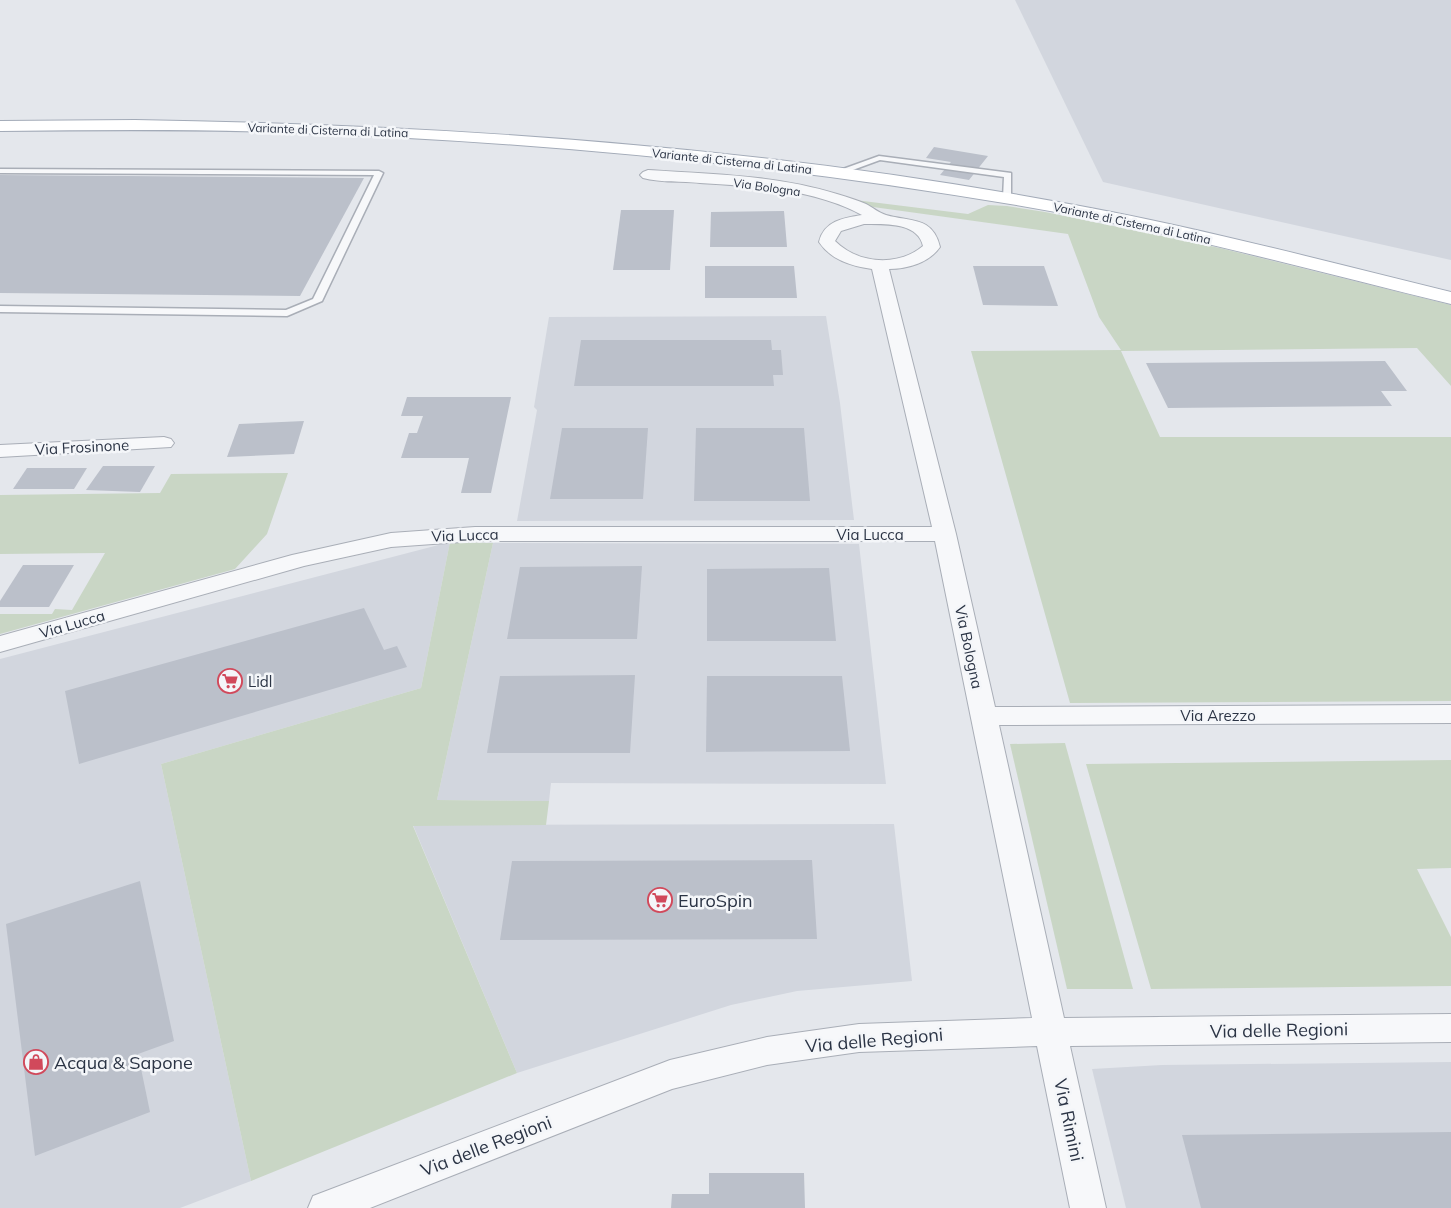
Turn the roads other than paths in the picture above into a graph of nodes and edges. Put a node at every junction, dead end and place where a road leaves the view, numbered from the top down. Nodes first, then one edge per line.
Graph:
1 (0, 117) edge
2 (0, 126) edge
3 (313, 127) junction
4 (0, 134) edge
5 (0, 171) edge
6 (648, 175) dead end
7 (882, 219) junction
8 (879, 264) junction
9 (1451, 298) edge
10 (0, 310) edge
11 (164, 443) dead end
12 (0, 451) edge
13 (945, 534) junction
14 (0, 644) edge
15 (1451, 714) edge
16 (984, 716) junction
17 (1451, 1028) edge
18 (1050, 1032) junction
19 (326, 1208) edge
20 (1088, 1208) edge

1 - 3 main road
2 - 3 main road, Variante di Cisterna di Latina
3 - 4 main road
3 - 9 main road, Variante di Cisterna di Latina
5 - 10 lane
6 - 7 street, Via Bologna
7 - 8 street, Via Bologna
7 - 8 street, Via Bologna
8 - 13 street, Via Bologna
11 - 12 street, Via Frosinone
13 - 14 street, Via Lucca
13 - 16 street, Via Bologna
15 - 16 street, Via Arezzo
16 - 18 street, Via Bologna
17 - 18 street, Via delle Regioni
18 - 19 street, Via delle Regioni
18 - 20 street, Via Rimini

